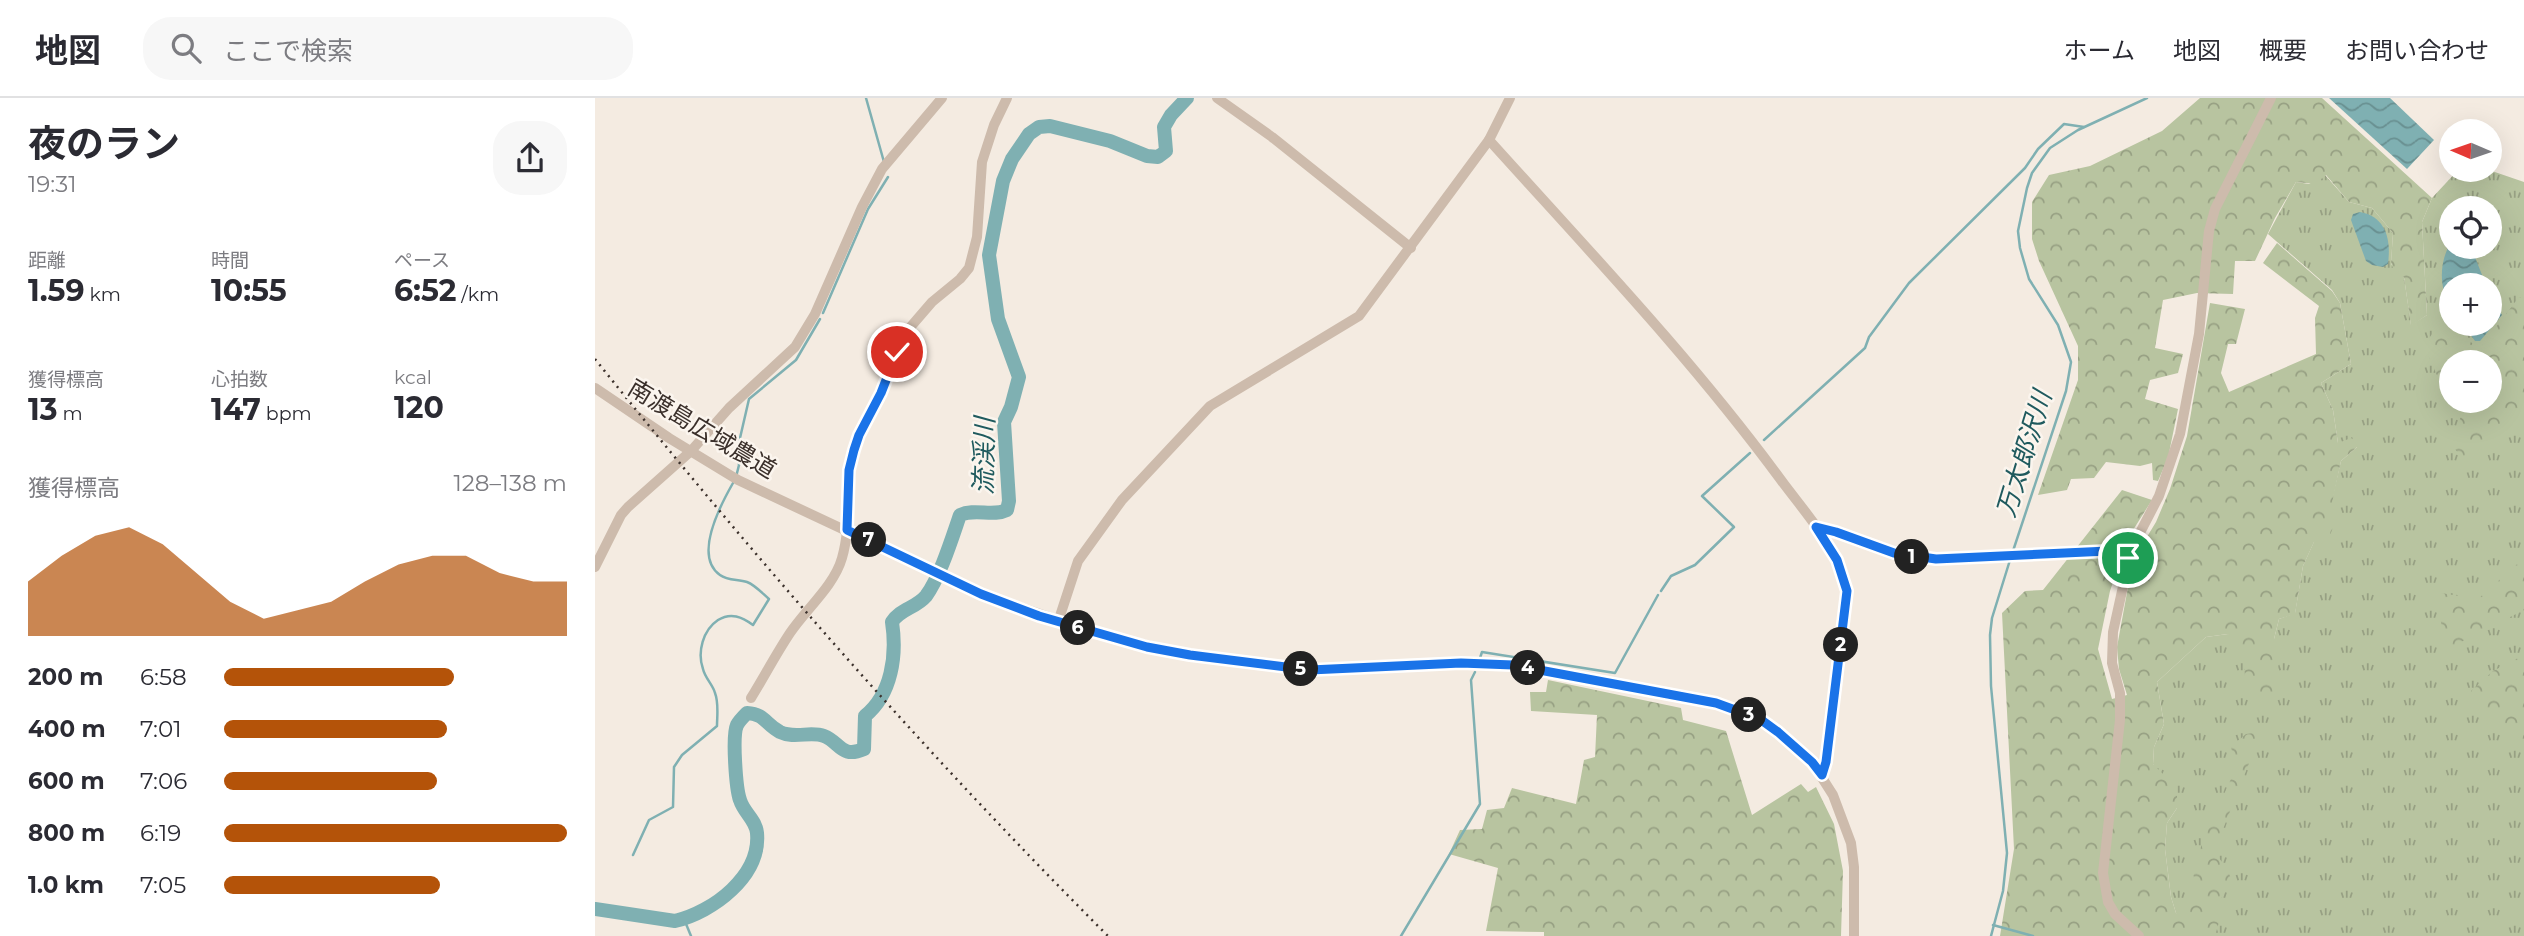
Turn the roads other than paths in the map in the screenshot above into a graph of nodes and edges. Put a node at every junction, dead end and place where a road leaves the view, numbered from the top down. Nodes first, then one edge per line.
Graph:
1 (942, 98) edge
2 (1007, 98) edge
3 (1510, 98) edge
4 (2271, 98) edge
5 (1221, 100) edge
6 (1489, 140) junction
7 (1411, 248) junction
8 (595, 388) edge
9 (691, 451) junction
10 (1816, 527) junction
11 (847, 530) junction
12 (2130, 550) junction
13 (595, 567) edge
14 (1058, 622) junction
15 (751, 698) dead end
16 (1822, 775) junction
17 (1854, 936) edge
18 (2139, 936) edge

1 - 9 street
2 - 11 street
3 - 6 street
4 - 12 street
5 - 7 street
6 - 7 street
6 - 10 street
7 - 14 street
8 - 9 street, 南渡島広域農道
9 - 11 street, 南渡島広域農道
9 - 13 street
10 - 12 street
10 - 16 street
11 - 14 street, 南渡島広域農道
11 - 15 street
12 - 18 street
14 - 16 street, 南渡島広域農道
16 - 17 street, 南渡島広域農道

